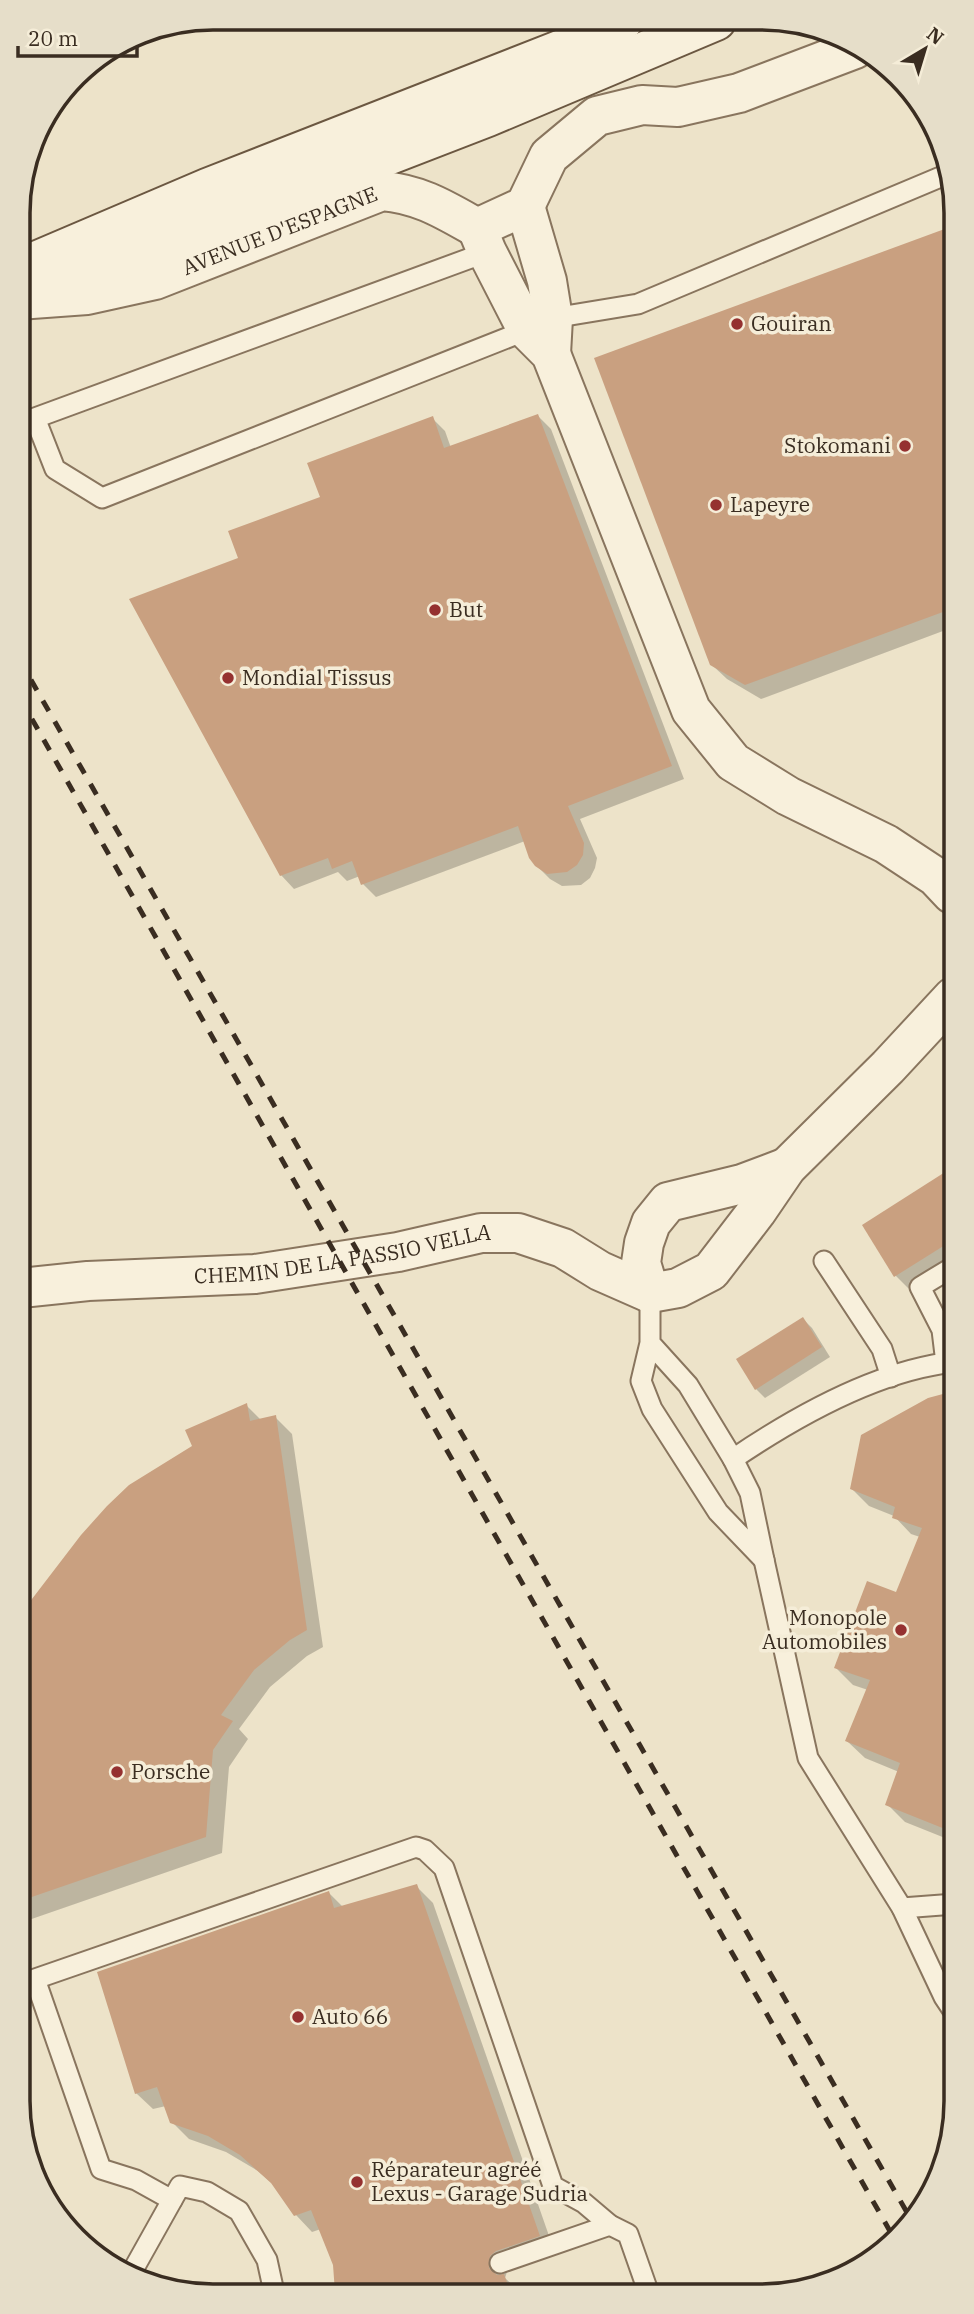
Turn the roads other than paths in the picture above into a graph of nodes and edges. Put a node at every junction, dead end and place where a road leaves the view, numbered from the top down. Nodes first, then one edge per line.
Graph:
1 (603, 30) edge
2 (695, 30) edge
3 (847, 52) edge
4 (940, 177) edge
5 (525, 206) junction
6 (482, 240) junction
7 (30, 263) edge
8 (30, 285) edge
9 (30, 299) edge
10 (543, 334) junction
11 (944, 886) edge
12 (944, 1008) edge
13 (787, 1167) junction
14 (824, 1261) dead end
15 (944, 1272) edge
16 (30, 1287) edge
17 (650, 1293) junction
18 (944, 1338) edge
19 (650, 1343) junction
20 (944, 1364) edge
21 (891, 1377) junction
22 (733, 1459) junction
23 (764, 1560) junction
24 (944, 1905) edge
25 (902, 1908) junction
26 (944, 1997) edge
27 (172, 2200) junction
28 (610, 2225) junction
29 (500, 2263) dead end
30 (135, 2266) edge
31 (272, 2284) edge
32 (646, 2284) edge

1 - 7 street
2 - 8 street, AVENUE D'ESPAGNE
3 - 5 street
4 - 10 lane
5 - 6 street
5 - 10 street
6 - 9 street, AVENUE D'ESPAGNE
6 - 10 street
6 - 10 lane
10 - 11 street
12 - 13 street
13 - 17 street
13 - 17 street
14 - 21 lane
15 - 18 lane
16 - 17 street, CHEMIN DE LA PASSIO VELLA
17 - 19 lane
19 - 22 lane
19 - 23 lane
20 - 21 lane
21 - 22 lane
22 - 23 lane
23 - 25 lane
24 - 25 lane
25 - 26 lane
27 - 28 lane
27 - 30 lane
27 - 31 lane
28 - 29 lane
28 - 32 lane

